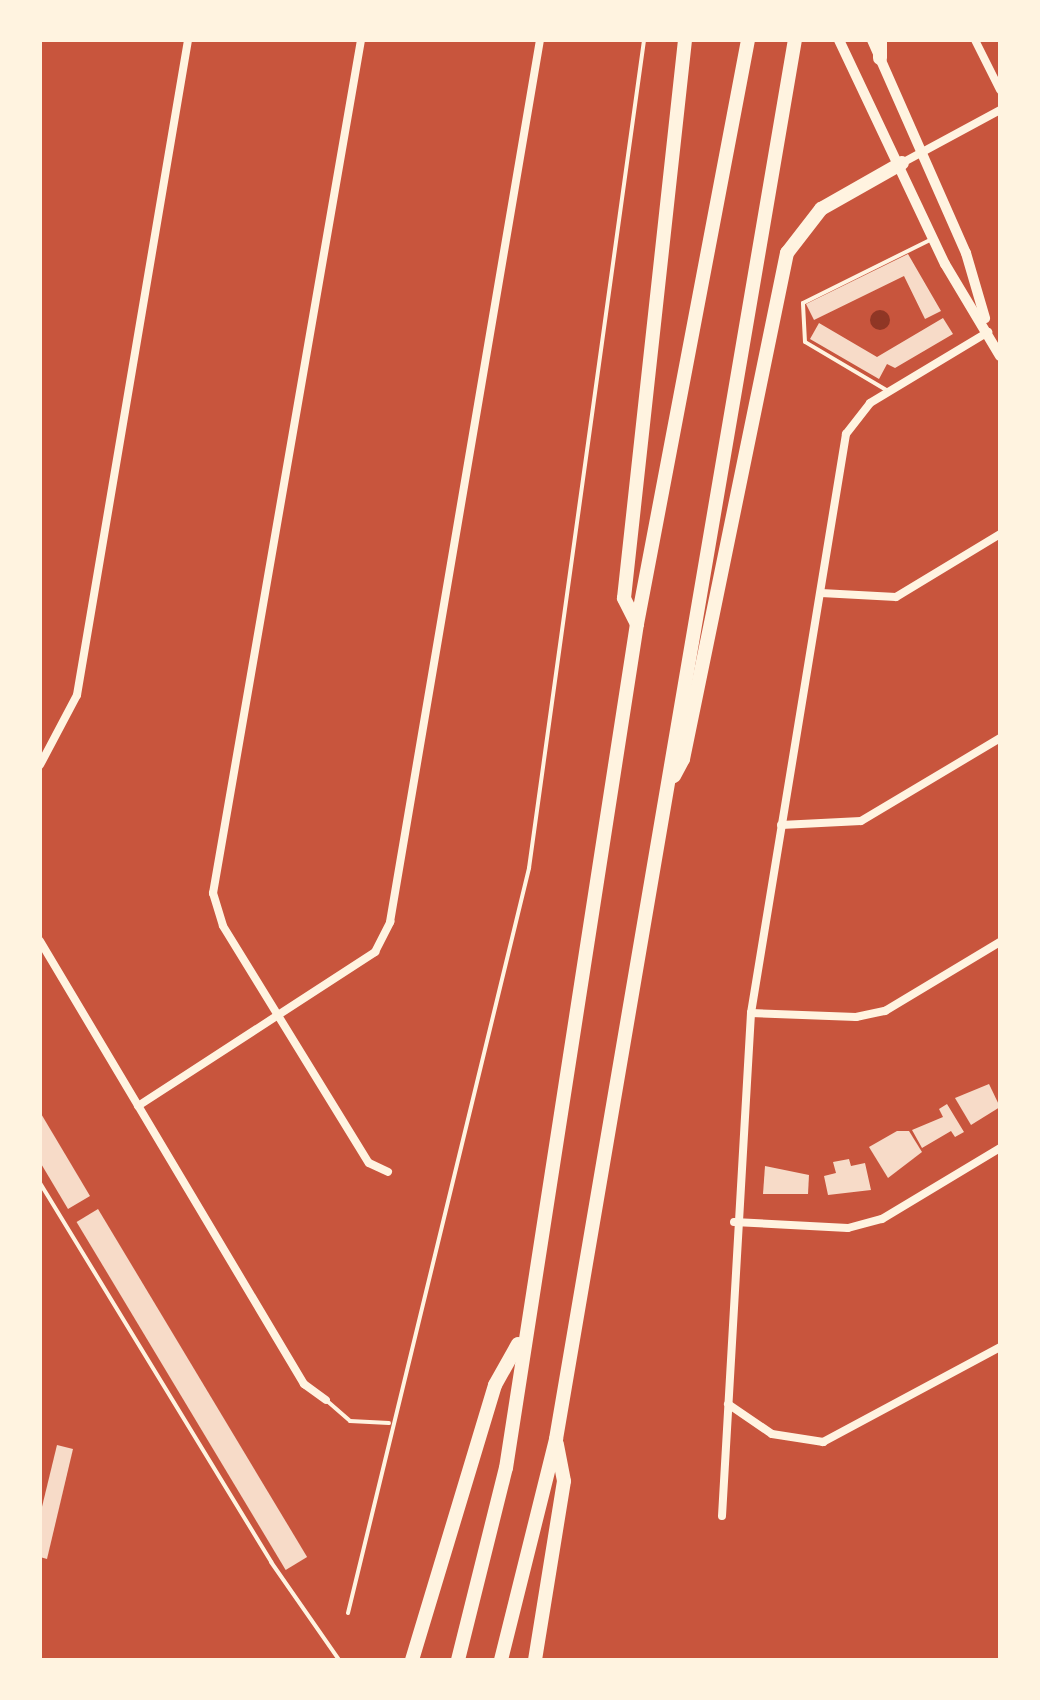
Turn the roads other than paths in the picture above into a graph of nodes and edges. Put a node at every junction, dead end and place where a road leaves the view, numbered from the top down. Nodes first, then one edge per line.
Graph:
1 (188, 40) edge
2 (361, 40) edge
3 (540, 40) edge
4 (644, 40) edge
5 (685, 40) edge
6 (748, 40) edge
7 (795, 40) edge
8 (839, 40) edge
9 (872, 40) edge
10 (880, 40) edge
11 (975, 40) edge
12 (880, 58) junction
13 (1000, 90) edge
14 (1000, 110) edge
15 (921, 150) junction
16 (902, 163) junction
17 (934, 238) junction
18 (988, 332) junction
19 (1000, 356) edge
20 (888, 391) junction
21 (1000, 534) edge
22 (821, 593) junction
23 (637, 624) junction
24 (1000, 738) edge
25 (40, 765) edge
26 (667, 787) junction
27 (781, 825) junction
28 (40, 941) edge
29 (1000, 942) edge
30 (751, 1013) junction
31 (283, 1018) junction
32 (138, 1106) junction
33 (1000, 1148) edge
34 (388, 1172) dead end
35 (40, 1183) edge
36 (734, 1222) junction
37 (521, 1341) junction
38 (1000, 1347) edge
39 (326, 1400) joint
40 (728, 1404) junction
41 (389, 1423) junction
42 (556, 1439) junction
43 (722, 1516) dead end
44 (348, 1613) dead end
45 (339, 1660) edge
46 (412, 1660) edge
47 (458, 1660) edge
48 (501, 1660) edge
49 (535, 1660) edge

1 - 25 street
2 - 31 street
3 - 31 street
4 - 41 lane
5 - 23 highway
6 - 23 highway
7 - 26 highway
8 - 16 street
9 - 12 street
10 - 12 highway
11 - 13 street
12 - 15 street
14 - 15 street
15 - 16 street
15 - 18 street
16 - 17 street
16 - 26 highway
17 - 18 street
17 - 20 lane
18 - 19 street
18 - 20 street
20 - 22 street
21 - 22 street
22 - 27 street
23 - 37 highway
24 - 27 street
26 - 42 highway
27 - 30 street
28 - 32 street
29 - 30 street
30 - 36 street
31 - 32 street
31 - 34 street
32 - 39 street
33 - 36 street
35 - 45 lane
36 - 40 street
37 - 46 highway
37 - 47 highway
38 - 40 street
39 - 41 lane
40 - 43 street
41 - 44 lane
42 - 48 highway
42 - 49 highway

